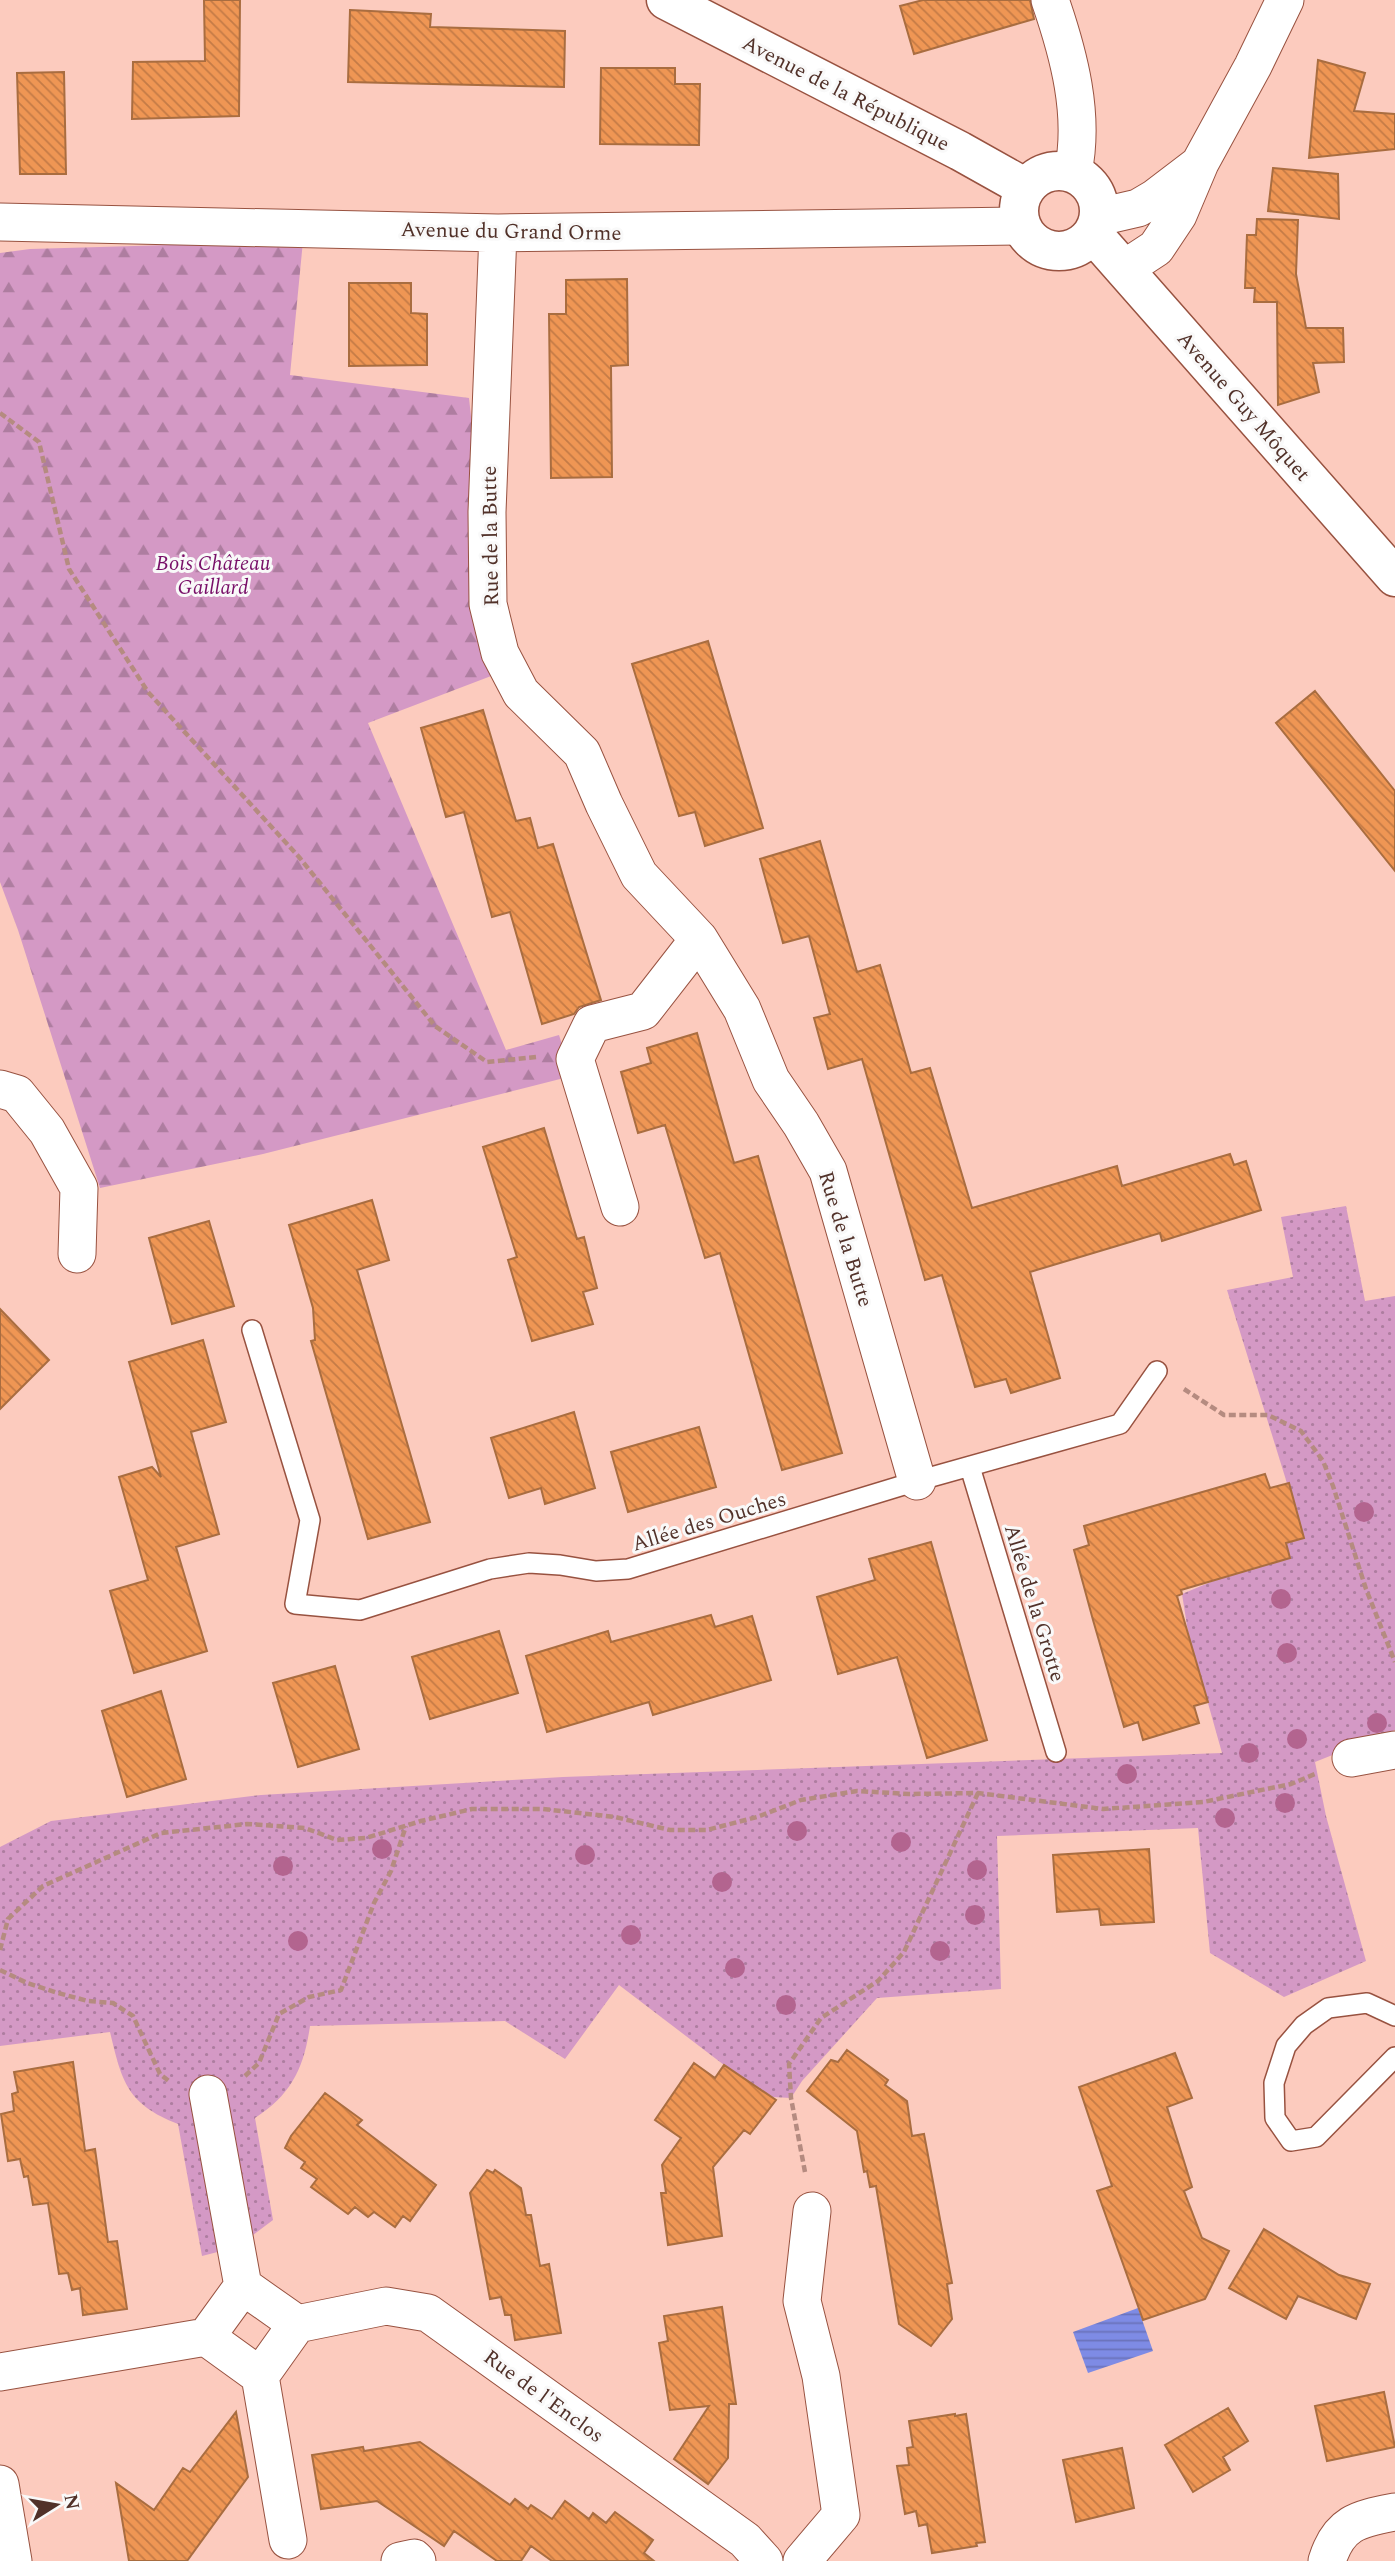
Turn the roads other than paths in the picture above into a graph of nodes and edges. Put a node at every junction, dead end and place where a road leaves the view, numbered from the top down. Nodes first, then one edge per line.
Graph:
1 (666, 0) edge
2 (1051, 0) edge
3 (1285, 0) edge
4 (1200, 163) junction
5 (1073, 172) junction
6 (1026, 188) junction
7 (0, 222) edge
8 (1021, 226) junction
9 (1096, 226) junction
10 (498, 233) junction
11 (1124, 269) junction
12 (1395, 578) edge
13 (699, 939) junction
14 (0, 1089) edge
15 (620, 1207) dead end
16 (77, 1254) dead end
17 (252, 1331) dead end
18 (1157, 1371) road end
19 (970, 1467) junction
20 (917, 1481) junction
21 (1395, 1750) edge
22 (1056, 1752) dead end
23 (1351, 1758) road end
24 (1395, 2016) edge
25 (1395, 2057) edge
26 (208, 2094) road end
27 (812, 2211) road end
28 (243, 2286) junction
29 (297, 2324) junction
30 (206, 2337) junction
31 (0, 2372) edge
32 (260, 2376) junction
33 (0, 2484) edge
34 (1395, 2512) edge
35 (288, 2540) dead end
36 (13, 2561) edge
37 (400, 2561) edge
38 (417, 2561) edge
39 (764, 2561) edge
40 (802, 2561) edge
41 (1327, 2561) edge

1 - 6 street, Avenue de la République
2 - 5 street
3 - 4 street
4 - 9 street
4 - 11 street
5 - 6 street
5 - 9 street
6 - 8 street
7 - 10 street, Avenue du Grand Orme
8 - 9 street
8 - 10 street, Avenue du Grand Orme
9 - 11 street, Avenue Guy Môquet
10 - 13 street, Rue de la Butte
11 - 12 street, Avenue Guy Môquet
13 - 15 street
13 - 20 street, Rue de la Butte
14 - 16 street
17 - 20 lane, Allée des Ouches
18 - 19 lane
19 - 20 lane
19 - 22 lane, Allée de la Grotte
21 - 23 street
24 - 25 lane
26 - 28 street
27 - 40 street
28 - 29 street
28 - 30 street
29 - 32 street
29 - 39 street, Rue de l'Enclos
30 - 31 street
30 - 32 street
32 - 35 street
33 - 36 street
34 - 41 street
37 - 38 street

